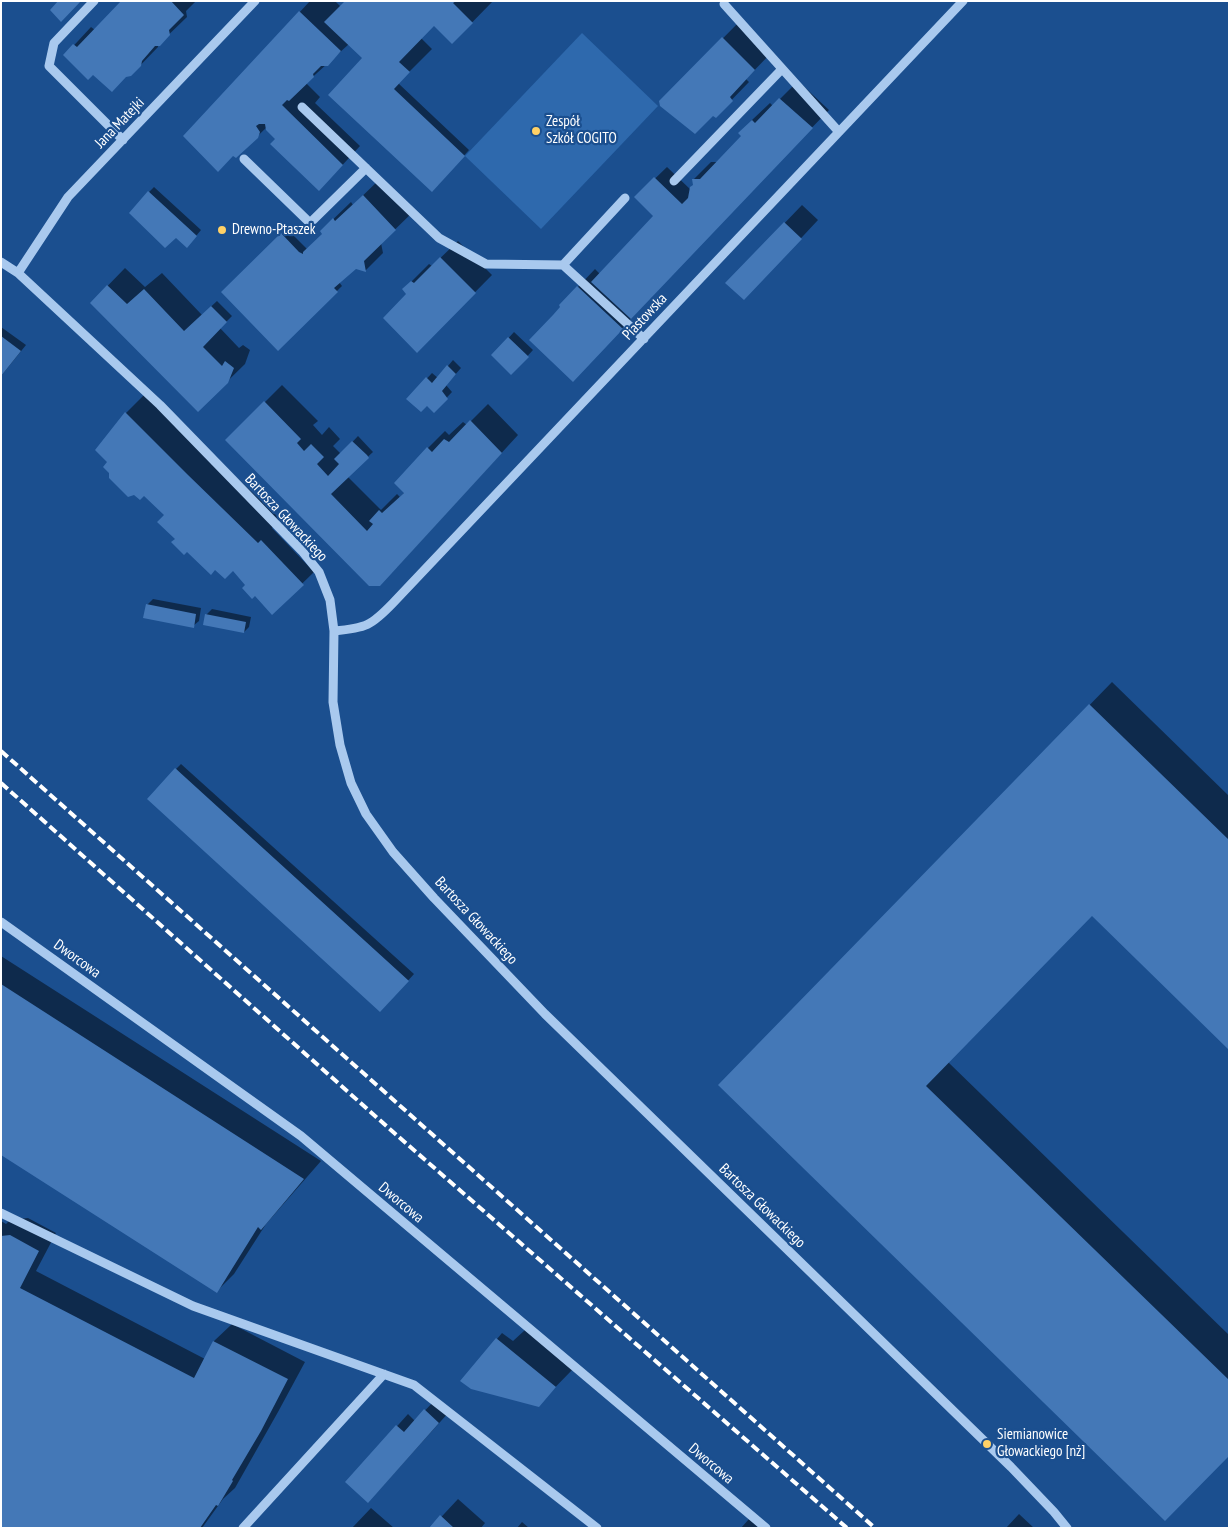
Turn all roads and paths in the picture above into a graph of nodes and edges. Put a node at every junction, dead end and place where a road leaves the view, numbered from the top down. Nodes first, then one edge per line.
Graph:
1 (94, 1) edge
2 (255, 1) edge
3 (964, 1) edge
4 (724, 4) dead end
5 (782, 69) junction
6 (302, 107) dead end
7 (839, 132) junction
8 (122, 140) junction
9 (244, 159) dead end
10 (366, 168) junction
11 (674, 181) dead end
12 (625, 198) dead end
13 (1, 262) edge
14 (564, 265) junction
15 (18, 273) junction
16 (644, 338) junction
17 (334, 631) junction
18 (1, 922) edge
19 (1, 1214) edge
20 (384, 1374) junction
21 (243, 1528) edge
22 (597, 1528) edge
23 (766, 1528) edge
24 (1067, 1528) edge

1 - 8 street
2 - 8 street, Jana Matejki
3 - 7 street, Piastowska
4 - 5 street
5 - 7 street
5 - 11 street
6 - 10 street
7 - 16 street, Piastowska
8 - 15 street, Jana Matejki
9 - 10 street
10 - 14 street
12 - 14 street
13 - 15 street, Bartosza Głowackiego
14 - 16 street
15 - 17 street, Bartosza Głowackiego
16 - 17 street, Piastowska
17 - 24 street, Bartosza Głowackiego
18 - 23 street, Dworcowa
19 - 20 street
20 - 21 street
20 - 22 street

